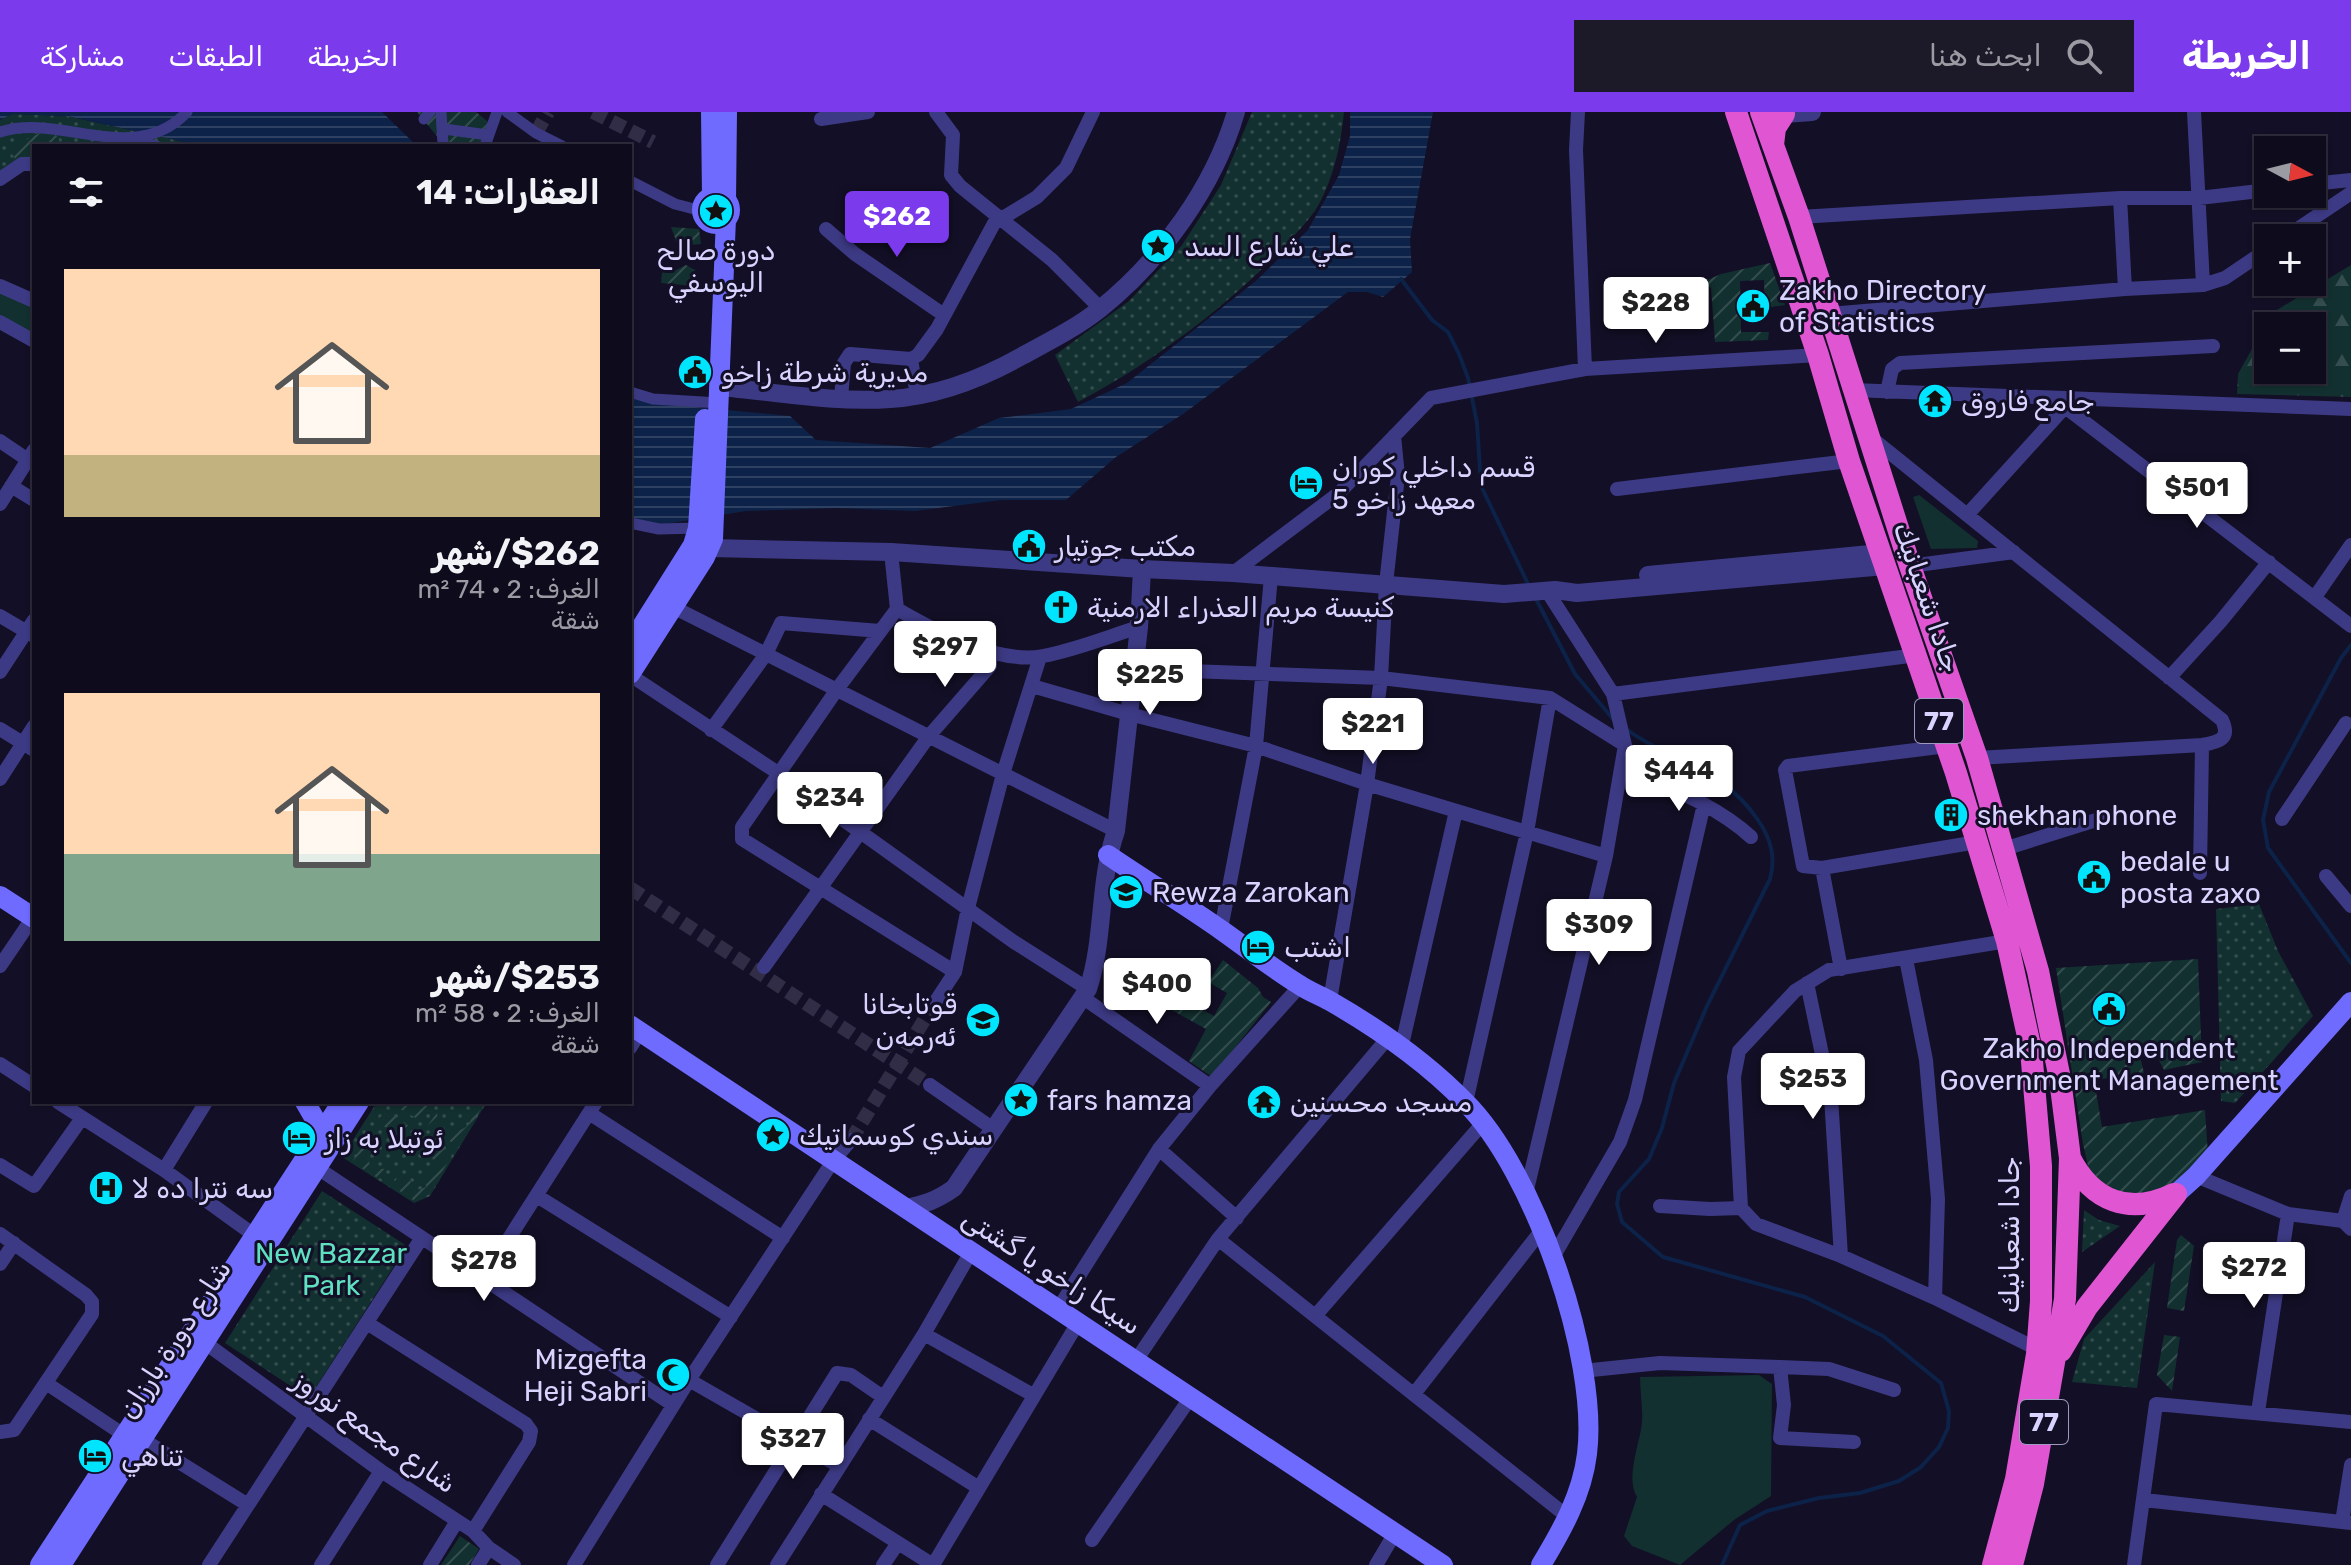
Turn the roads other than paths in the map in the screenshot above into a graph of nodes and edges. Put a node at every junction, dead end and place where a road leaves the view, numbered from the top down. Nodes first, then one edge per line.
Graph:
1 (187, 112) edge
2 (441, 112) edge
3 (497, 112) edge
4 (507, 112) edge
5 (711, 112) edge
6 (727, 112) edge
7 (868, 112) edge
8 (936, 112) edge
9 (1093, 112) edge
10 (1236, 112) edge
11 (1578, 112) edge
12 (1736, 112) edge
13 (1812, 112) edge
14 (2194, 112) edge
15 (1762, 113) edge
16 (821, 119) dead end
17 (444, 129) junction
18 (0, 132) edge
19 (113, 135) junction
20 (487, 141) edge
21 (149, 144) edge
22 (443, 144) edge
23 (558, 144) edge
24 (1749, 148) junction
25 (32, 164) edge
26 (0, 179) edge
27 (2351, 180) edge
28 (632, 182) edge
29 (2326, 183) edge
30 (2254, 192) edge
31 (2351, 193) edge
32 (2120, 198) junction
33 (2199, 198) junction
34 (716, 210) junction
35 (999, 217) junction
36 (1799, 217) junction
37 (2305, 224) edge
38 (826, 229) dead end
39 (2254, 258) edge
40 (2203, 285) junction
41 (0, 286) edge
42 (2125, 289) junction
43 (32, 300) edge
44 (1100, 308) junction
45 (1829, 314) junction
46 (944, 315) junction
47 (0, 322) edge
48 (32, 340) edge
49 (2213, 346) dead end
50 (1818, 355) junction
51 (911, 359) junction
52 (1585, 369) junction
53 (1853, 390) junction
54 (1887, 392) junction
55 (632, 393) edge
56 (917, 396) junction
57 (841, 398) junction
58 (714, 401) junction
59 (2065, 402) junction
60 (2351, 409) edge
61 (1394, 436) junction
62 (1869, 436) junction
63 (0, 441) edge
64 (31, 455) edge
65 (1849, 461) junction
66 (11, 486) junction
67 (1617, 489) dead end
68 (32, 499) edge
69 (0, 504) edge
70 (1967, 515) junction
71 (632, 523) edge
72 (707, 535) junction
73 (2351, 545) edge
74 (891, 552) junction
75 (2014, 552) junction
76 (1883, 559) junction
77 (2269, 562) junction
78 (1910, 566) junction
79 (1142, 569) junction
80 (1233, 573) junction
81 (1271, 576) junction
82 (1386, 584) junction
83 (1549, 590) junction
84 (2315, 597) junction
85 (673, 607) junction
86 (897, 609) junction
87 (0, 616) edge
88 (2351, 626) edge
89 (1139, 627) junction
90 (31, 629) edge
91 (880, 631) junction
92 (632, 642) edge
93 (990, 653) junction
94 (766, 654) junction
95 (1917, 655) junction
96 (1040, 657) junction
97 (1134, 669) junction
98 (632, 671) edge
99 (0, 672) edge
100 (1262, 674) junction
101 (632, 675) edge
102 (1381, 678) junction
103 (2169, 678) junction
104 (1032, 686) junction
105 (838, 688) junction
106 (1550, 698) junction
107 (1616, 699) junction
108 (1129, 714) junction
109 (2349, 723) edge
110 (0, 729) edge
111 (711, 730) junction
112 (929, 736) junction
113 (1625, 741) junction
114 (2202, 745) junction
115 (29, 746) edge
116 (1256, 746) junction
117 (1947, 746) junction
118 (1977, 758) junction
119 (1623, 767) junction
120 (778, 773) junction
121 (1003, 774) junction
122 (0, 779) edge
123 (1367, 784) junction
124 (1704, 804) junction
125 (1456, 811) junction
126 (2109, 816) dead end
127 (2282, 819) dead end
128 (860, 831) junction
129 (1116, 831) junction
130 (1527, 832) junction
131 (1751, 837) dead end
132 (1977, 842) junction
133 (2004, 849) junction
134 (1108, 855) junction
135 (1606, 856) junction
136 (1816, 868) junction
137 (2200, 873) dead end
138 (2326, 876) dead end
139 (820, 887) junction
140 (0, 896) edge
141 (2351, 906) edge
142 (968, 908) junction
143 (32, 916) edge
144 (32, 920) edge
145 (1221, 929) junction
146 (2007, 941) junction
147 (1906, 959) junction
148 (0, 966) edge
149 (764, 967) dead end
150 (1841, 969) junction
151 (955, 972) junction
152 (1807, 983) junction
153 (1300, 986) junction
154 (1085, 993) junction
155 (1330, 1000) junction
156 (2351, 1002) edge
157 (934, 1004) tunnel mouth
158 (633, 1035) edge
159 (1394, 1044) junction
160 (0, 1064) edge
161 (32, 1085) edge
162 (930, 1085) tunnel mouth
163 (1210, 1086) junction
164 (1466, 1102) junction
165 (66, 1104) edge
166 (205, 1104) edge
167 (306, 1104) edge
168 (358, 1104) edge
169 (335, 1105) edge
170 (593, 1107) edge
171 (82, 1118) junction
172 (1483, 1123) junction
173 (992, 1128) junction
174 (851, 1140) tunnel mouth
175 (316, 1142) junction
176 (1159, 1149) junction
177 (2069, 1156) junction
178 (833, 1161) junction
179 (0, 1165) edge
180 (316, 1167) junction
181 (164, 1170) junction
182 (2196, 1176) junction
183 (1526, 1194) junction
184 (2176, 1194) junction
185 (537, 1196) junction
186 (2351, 1196) edge
187 (1660, 1206) dead end
188 (904, 1208) junction
189 (1741, 1208) junction
190 (2288, 1214) junction
191 (1237, 1218) junction
192 (2347, 1225) edge
193 (1541, 1231) junction
194 (0, 1234) edge
195 (254, 1235) junction
196 (783, 1238) junction
197 (421, 1239) junction
198 (1218, 1239) junction
199 (14, 1243) junction
200 (971, 1252) junction
201 (1841, 1256) junction
202 (1552, 1259) junction
203 (0, 1264) edge
204 (483, 1279) junction
205 (1935, 1298) junction
206 (1058, 1309) junction
207 (1316, 1315) junction
208 (731, 1317) junction
209 (1079, 1321) junction
210 (367, 1323) junction
211 (924, 1334) junction
212 (204, 1342) junction
213 (2047, 1353) junction
214 (1137, 1359) junction
215 (1780, 1367) junction
216 (1582, 1371) junction
217 (689, 1380) junction
218 (46, 1383) junction
219 (1894, 1390) dead end
220 (1414, 1394) junction
221 (1033, 1395) junction
222 (883, 1397) junction
223 (1191, 1397) junction
224 (673, 1405) junction
225 (2258, 1412) junction
226 (308, 1416) junction
227 (869, 1419) junction
228 (2351, 1422) edge
229 (0, 1432) edge
230 (133, 1437) junction
231 (795, 1441) junction
232 (1854, 1442) dead end
233 (2351, 1465) edge
234 (839, 1466) junction
235 (381, 1471) junction
236 (979, 1488) junction
237 (821, 1494) junction
238 (2144, 1500) junction
239 (248, 1505) junction
240 (1568, 1517) junction
241 (457, 1521) junction
242 (2346, 1523) edge
243 (473, 1531) junction
244 (1395, 1533) junction
245 (1092, 1540) dead end
246 (898, 1543) junction
247 (489, 1548) junction
248 (721, 1564) edge
249 (40, 1565) edge
250 (61, 1565) edge
251 (209, 1565) edge
252 (321, 1565) edge
253 (430, 1565) edge
254 (478, 1565) edge
255 (514, 1565) edge
256 (574, 1565) edge
257 (777, 1565) edge
258 (883, 1565) edge
259 (933, 1565) edge
260 (1376, 1565) edge
261 (1443, 1565) edge
262 (1541, 1565) edge
263 (1993, 1565) edge
264 (2012, 1565) edge
265 (2134, 1565) edge

1 - 19 street
2 - 17 street
3 - 20 street
4 - 23 street
5 - 34 main road
6 - 34 main road
7 - 16 street
8 - 35 street
9 - 35 street
10 - 44 street
11 - 52 street
12 - 24 highway, جادا شعبانيك / 77
13 - 15 street
14 - 33 street
15 - 24 street
15 - 36 highway, جادا شعبانيك / 77
17 - 20 street
17 - 22 street
18 - 19 street
19 - 21 street
24 - 50 highway, جادا شعبانيك / 77
25 - 26 street
27 - 29 street
28 - 34 street
30 - 33 street
31 - 37 street
32 - 33 street
32 - 36 street
32 - 42 street
33 - 40 street
34 - 58 main road
35 - 44 street
35 - 46 street
36 - 45 highway, جادا شعبانيك / 77
38 - 46 street
39 - 40 street
40 - 42 street
41 - 43 street
42 - 45 street
44 - 56 street
45 - 53 highway, جادا شعبانيك / 77
46 - 51 street
47 - 48 street
49 - 54 street
50 - 52 street
50 - 65 highway, جادا شعبانيك / 77
51 - 56 street
51 - 57 street
52 - 61 street
53 - 54 street
53 - 62 highway, جادا شعبانيك / 77
54 - 59 street
55 - 58 street
56 - 57 street
57 - 58 street
58 - 72 main road
59 - 60 street
59 - 70 street
59 - 77 street
61 - 80 street
61 - 82 street
62 - 70 street
62 - 78 highway, جادا شعبانيك / 77
63 - 64 street
64 - 66 street
65 - 67 street
65 - 76 highway, جادا شعبانيك / 77
66 - 68 street
66 - 69 street
70 - 75 street
71 - 72 street
72 - 74 street
72 - 85 main road
72 - 92 main road
73 - 84 street
74 - 79 street
74 - 86 street
75 - 78 street
75 - 103 street
76 - 83 street
76 - 95 highway, جادا شعبانيك / 77
77 - 84 street
77 - 103 street
78 - 118 highway, جادا شعبانيك / 77
79 - 80 street
79 - 89 street
80 - 81 street
81 - 82 street
81 - 100 street
82 - 83 street
82 - 102 street
83 - 107 street
84 - 88 street
85 - 94 street
85 - 98 main road
86 - 91 street
86 - 93 street
87 - 90 street
89 - 96 street
89 - 97 street
90 - 99 street
91 - 94 street
91 - 105 street
93 - 96 street
93 - 112 street
94 - 105 street
94 - 111 street
95 - 107 street
95 - 117 highway, جادا شعبانيك / 77
96 - 104 street
97 - 100 street
97 - 108 street
100 - 102 street
100 - 116 street
101 - 111 street
102 - 106 street
102 - 123 street
103 - 114 street
104 - 108 street
104 - 121 street
105 - 112 street
105 - 120 street
106 - 113 street
106 - 130 street
107 - 113 street
108 - 116 street
108 - 129 street
109 - 127 street
110 - 115 street
111 - 120 street
112 - 121 street
112 - 128 street
113 - 119 street
114 - 118 street
114 - 137 street
115 - 122 street
116 - 123 street
116 - 145 street
117 - 132 highway, جادا شعبانيك / 77
117 - 136 street
118 - 133 highway, جادا شعبانيك / 77
119 - 124 street
119 - 135 street
120 - 128 street
120 - 139 street
121 - 129 street
121 - 142 street
123 - 125 street
123 - 155 street
124 - 131 street
124 - 202 street
125 - 130 street
125 - 159 street
126 - 133 street
128 - 139 street
128 - 142 street
129 - 134 street
130 - 135 street
130 - 164 street
132 - 136 street
132 - 146 highway, جادا شعبانيك / 77
133 - 177 highway, جادا شعبانيك / 77
134 - 145 main road
134 - 154 street
135 - 183 street
136 - 150 street
138 - 141 street
139 - 149 street
139 - 151 street
140 - 143 main road
142 - 151 street
142 - 154 street
144 - 148 street
145 - 153 main road
146 - 147 street
146 - 213 highway, جادا شعبانيك / 77
147 - 150 street
147 - 205 street
150 - 152 street
151 - 157 street
152 - 189 street
152 - 201 street
153 - 155 main road
153 - 163 street
154 - 163 street
154 - 173 street
155 - 159 main road
156 - 182 main road
158 - 178 main road, سیکا زاخو یا گشتى
159 - 164 main road
159 - 191 street
160 - 161 street
162 - 173 street
163 - 176 street
164 - 172 main road
165 - 171 street
166 - 181 street
167 - 175 main road
168 - 180 main road, شارع دورة بارزان
169 - 175 main road, شارع دورة بارزان
170 - 185 street
170 - 196 street
171 - 179 street
171 - 181 street
172 - 183 main road
172 - 207 street
173 - 188 street
174 - 178 street
175 - 195 main road, شارع دورة بارزان
176 - 191 street
176 - 206 street
177 - 184 highway
177 - 213 highway, 77
178 - 188 main road, سیکا زاخو یا گشتى
178 - 196 street
180 - 197 street
180 - 212 main road, شارع دورة بارزان
181 - 195 street
182 - 184 main road
182 - 190 street
183 - 193 main road
184 - 213 highway
185 - 204 street
185 - 208 street
186 - 192 street
187 - 189 street
188 - 200 main road, سیکا زاخو یا گشتى
189 - 201 street
190 - 192 street
190 - 225 street
191 - 198 street
193 - 202 main road
193 - 220 street
194 - 199 street
195 - 230 main road, شارع دورة بارزان
196 - 208 street
197 - 204 street
197 - 210 street
198 - 207 street
198 - 214 street
199 - 203 street
199 - 218 street
200 - 206 main road, سیکا زاخو یا گشتى
200 - 211 street
201 - 205 street
202 - 216 main road
204 - 224 street
205 - 213 street
206 - 209 main road, سیکا زاخو یا گشتى
207 - 220 street
208 - 217 street
209 - 214 main road, سیکا زاخو یا گشتى
209 - 221 street
210 - 226 street
210 - 243 street
211 - 221 street
211 - 222 street
212 - 226 street, شارع مجمع نوروز
212 - 230 main road, شارع دورة بارزان
213 - 263 highway, 77
213 - 264 highway, 77
214 - 223 main road, سیکا زاخو یا گشتى
215 - 216 street
215 - 219 street
215 - 232 street
216 - 240 main road
217 - 224 street
217 - 231 street
218 - 229 street
218 - 230 street
220 - 240 street
221 - 236 street
222 - 227 street
222 - 231 street
223 - 244 main road, سیکا زاخو یا گشتى
223 - 245 street
224 - 256 street
225 - 228 street
225 - 238 street
226 - 235 street, شارع مجمع نوروز
226 - 239 street
227 - 234 street
227 - 236 street
230 - 239 street
230 - 249 main road
230 - 250 main road, شارع دورة بارزان
231 - 234 street
231 - 248 street
233 - 242 street
234 - 237 street
235 - 241 street, شارع مجمع نوروز
235 - 252 street
236 - 259 street
237 - 246 street
237 - 257 street
238 - 242 street
238 - 265 street
239 - 251 street
240 - 262 main road
241 - 243 street, شارع مجمع نوروز
241 - 253 street
243 - 247 street, شارع مجمع نوروز
244 - 260 street
244 - 261 main road, سیکا زاخو یا گشتى
246 - 258 street
246 - 259 street
247 - 254 street
247 - 255 street, شارع مجمع نوروز

